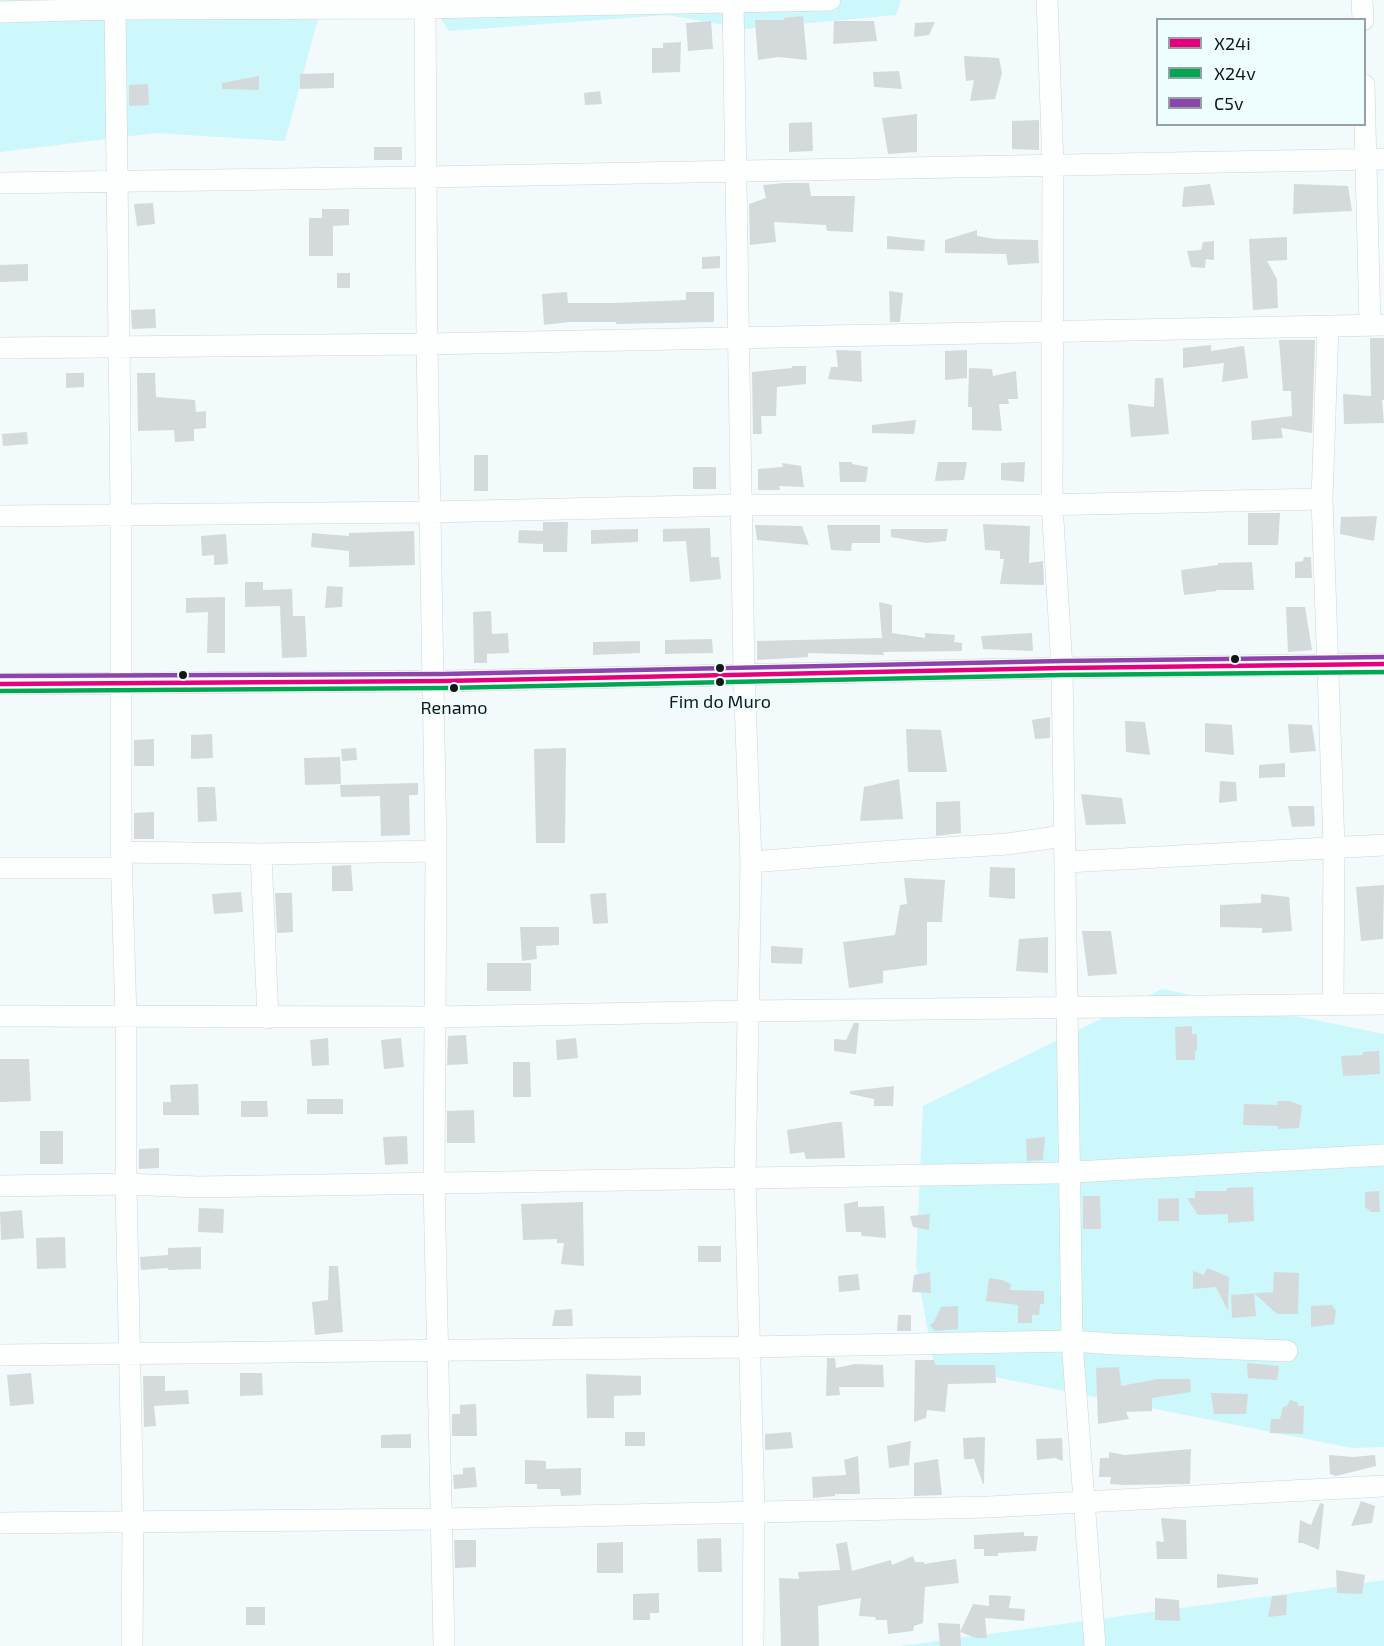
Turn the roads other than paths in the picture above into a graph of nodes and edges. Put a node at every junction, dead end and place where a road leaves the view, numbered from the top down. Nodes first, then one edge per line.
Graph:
1 (830, 0) edge
2 (1047, 0) edge
3 (1362, 0) edge
4 (733, 1) edge
5 (116, 4) edge
6 (425, 4) edge
7 (0, 12) edge
8 (1363, 18) edge
9 (1366, 92) edge
10 (1375, 159) edge
11 (1053, 165) junction
12 (737, 172) junction
13 (425, 177) junction
14 (117, 181) junction
15 (0, 183) edge
16 (1377, 325) edge
17 (1328, 326) junction
18 (1052, 332) junction
19 (738, 337) junction
20 (427, 344) junction
21 (120, 347) junction
22 (0, 348) edge
23 (1322, 499) junction
24 (1052, 504) junction
25 (741, 505) junction
26 (431, 512) junction
27 (121, 513) junction
28 (0, 516) edge
29 (1384, 664) edge
30 (1329, 665) junction
31 (1062, 668) junction
32 (744, 674) junction
33 (120, 681) junction
34 (433, 681) junction
35 (0, 684) edge
36 (1064, 836) junction
37 (1384, 845) edge
38 (1334, 846) junction
39 (436, 850) junction
40 (261, 854) junction
41 (121, 860) junction
42 (751, 862) junction
43 (1066, 862) junction
44 (0, 868) edge
45 (1384, 1004) edge
46 (1333, 1005) junction
47 (1068, 1007) junction
48 (748, 1011) junction
49 (0, 1016) edge
50 (126, 1017) junction
51 (436, 1017) junction
52 (268, 1018) junction
53 (1384, 1155) edge
54 (1068, 1173) junction
55 (745, 1178) junction
56 (434, 1183) junction
57 (126, 1184) junction
58 (0, 1186) edge
59 (1072, 1341) junction
60 (748, 1347) junction
61 (438, 1349) junction
62 (1287, 1351) dead end
63 (129, 1353) junction
64 (0, 1355) edge
65 (1384, 1486) edge
66 (1083, 1503) junction
67 (754, 1511) junction
68 (133, 1520) junction
69 (441, 1520) junction
70 (0, 1522) edge
71 (132, 1646) edge
72 (444, 1646) edge
73 (753, 1646) edge
74 (1095, 1646) edge

1 - 4 street
2 - 11 street
3 - 8 street
4 - 6 street
4 - 12 street
5 - 6 street
5 - 7 street
5 - 14 street
6 - 13 street
9 - 10 street
10 - 11 street
10 - 16 street
11 - 12 street
11 - 18 street
12 - 13 street
12 - 19 street
13 - 14 street
13 - 20 street
14 - 15 street
14 - 21 street
16 - 17 street
17 - 18 street
17 - 23 street
18 - 19 street
18 - 24 street
19 - 20 street
19 - 25 street
20 - 21 street
20 - 26 street
21 - 22 street
21 - 27 street
23 - 24 street
23 - 30 street
24 - 25 street
24 - 31 street
25 - 26 street
25 - 32 street
26 - 27 street
26 - 34 street
27 - 28 street
27 - 33 street
29 - 30 street
30 - 31 street
30 - 38 street
31 - 32 street
31 - 36 street
32 - 34 street
32 - 42 street
33 - 34 street
33 - 35 street
33 - 41 street
34 - 39 street
36 - 42 street
36 - 43 street
37 - 38 street
38 - 43 street
38 - 46 street
39 - 40 street
39 - 51 street
40 - 41 street
40 - 52 street
41 - 44 street
41 - 50 street
42 - 48 street
43 - 47 street
45 - 46 street
46 - 47 street
47 - 48 street
47 - 54 street
48 - 51 street
48 - 55 street
49 - 50 street
50 - 52 street
50 - 57 street
51 - 52 street
51 - 56 street
53 - 54 street
54 - 55 street
54 - 59 street
55 - 56 street
55 - 60 street
56 - 57 street
56 - 61 street
57 - 58 street
57 - 63 street
59 - 60 street
59 - 62 street
59 - 66 street
60 - 61 street
60 - 67 street
61 - 63 street
61 - 69 street
63 - 64 street
63 - 68 street
65 - 66 street
66 - 67 street
66 - 74 street
67 - 69 street
67 - 73 street
68 - 69 street
68 - 70 street
68 - 71 street
69 - 72 street

